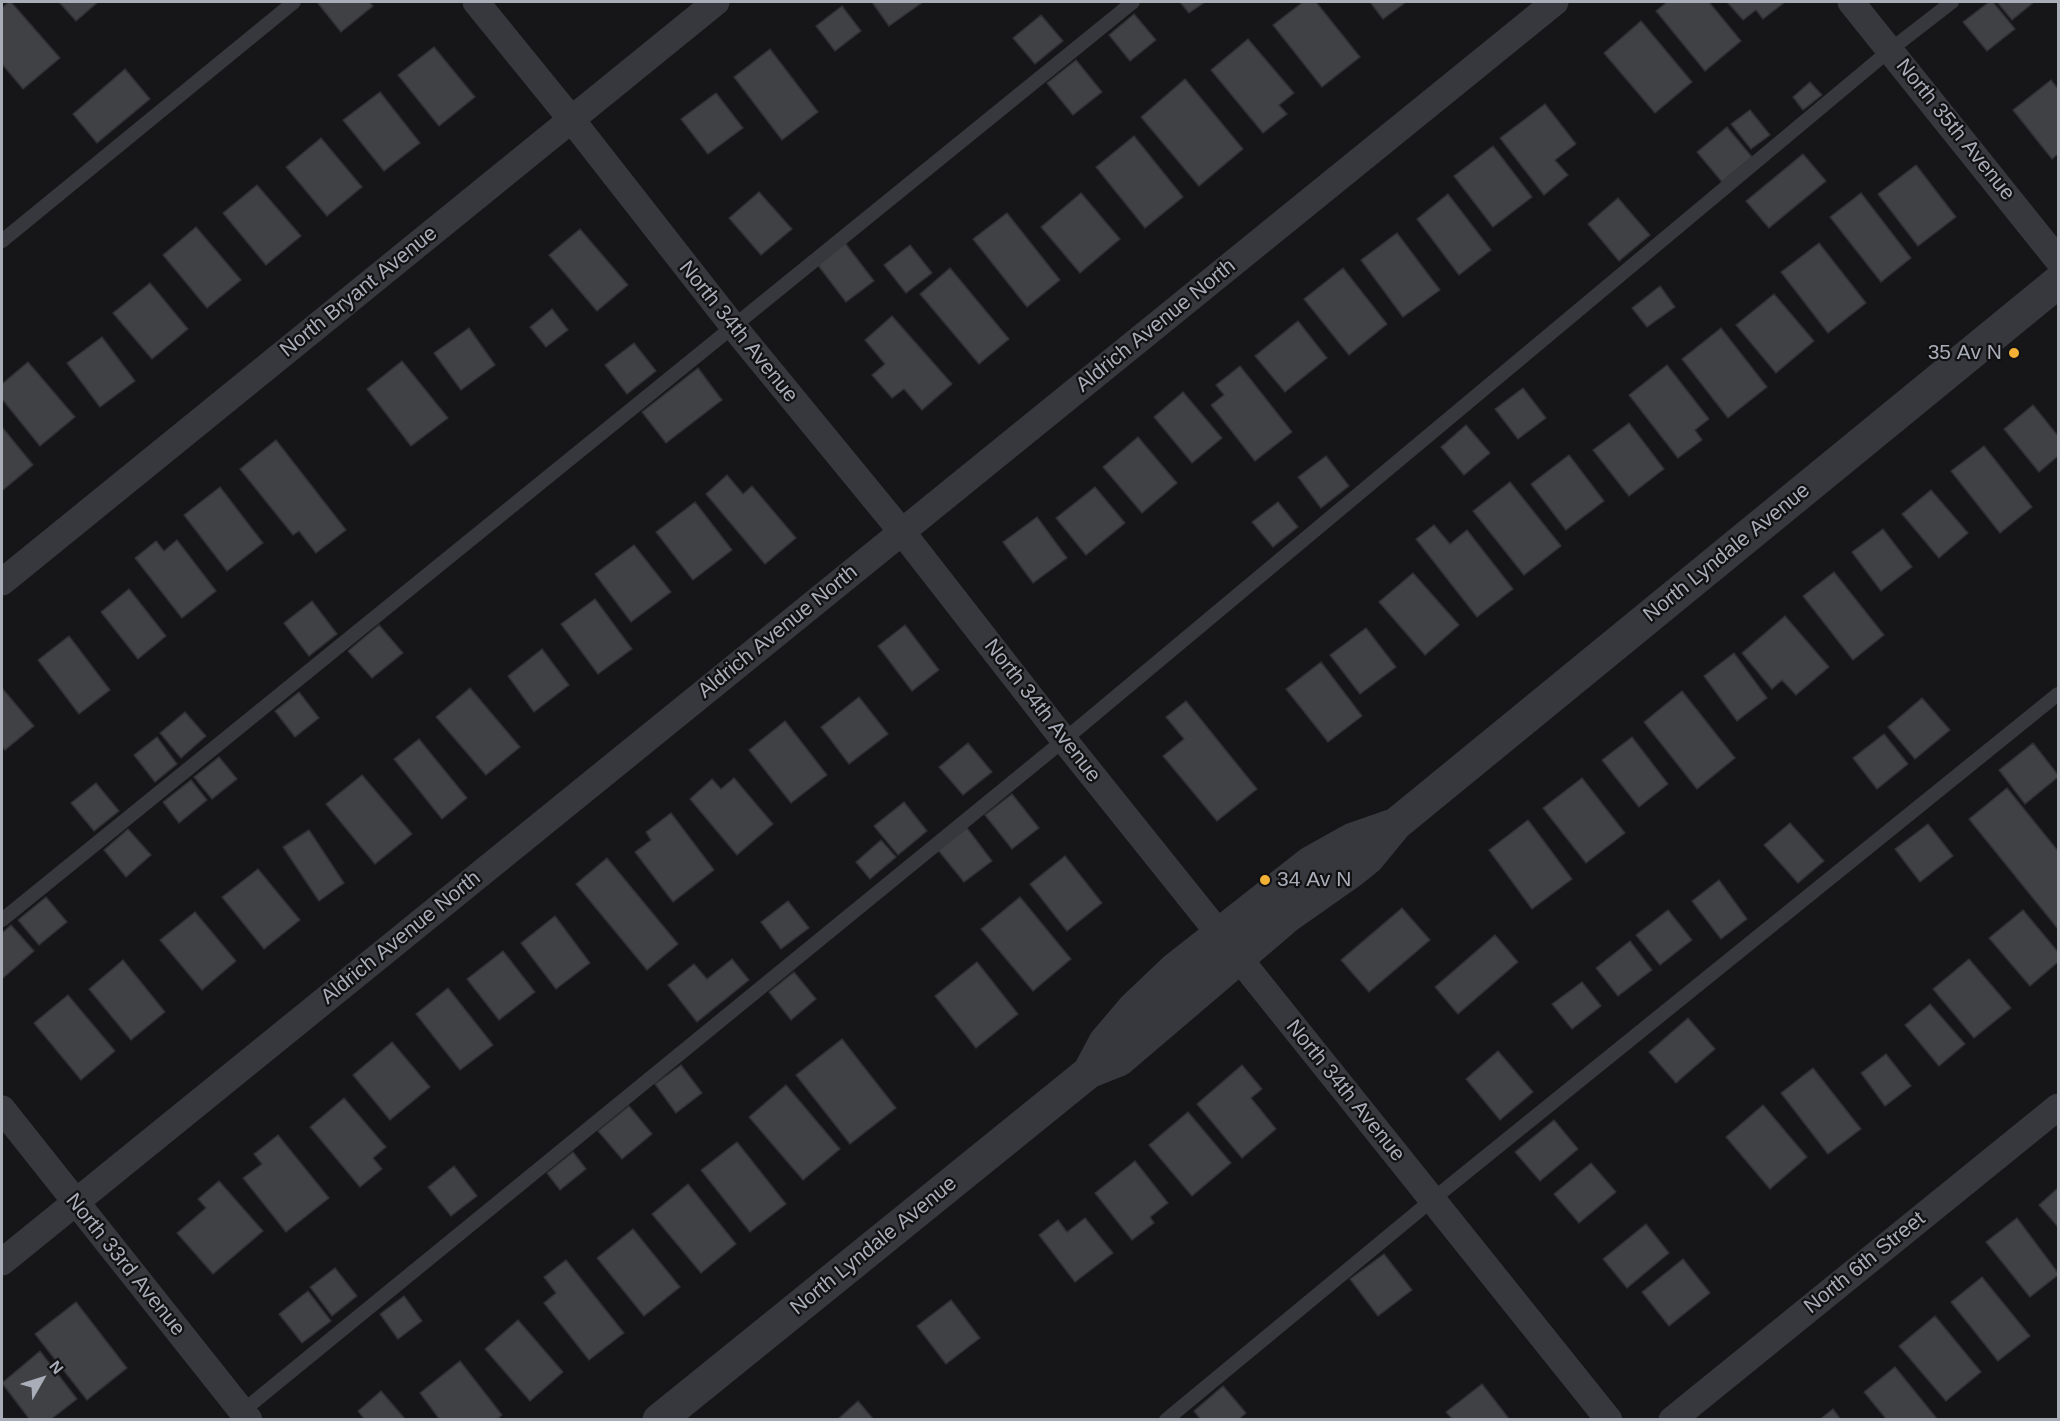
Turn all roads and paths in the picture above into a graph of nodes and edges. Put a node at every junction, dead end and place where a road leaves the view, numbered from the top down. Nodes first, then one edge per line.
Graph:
1 (294, 2) edge
2 (476, 2) edge
3 (716, 2) edge
4 (1133, 2) edge
5 (1555, 2) edge
6 (1851, 2) edge
7 (1952, 2) edge
8 (1890, 50) junction
9 (572, 119) junction
10 (2, 241) edge
11 (2058, 260) edge
12 (2058, 282) edge
13 (733, 326) junction
14 (902, 532) junction
15 (2, 582) edge
16 (2058, 694) edge
17 (1064, 740) junction
18 (2, 920) edge
19 (1229, 945) junction
20 (2058, 1107) edge
21 (2, 1109) edge
22 (1432, 1200) junction
23 (75, 1203) junction
24 (2, 1263) edge
25 (242, 1417) edge
26 (659, 1419) edge
27 (1166, 1419) edge
28 (1609, 1419) edge
29 (1672, 1419) edge

1 - 10 lane
2 - 9 street, North 34th Avenue
3 - 9 street, North Bryant Avenue
4 - 13 lane
5 - 14 street, Aldrich Avenue North
6 - 8 street, North 35th Avenue
7 - 8 lane
8 - 11 street, North 35th Avenue
8 - 17 lane
9 - 13 street, North 34th Avenue
9 - 15 street, North Bryant Avenue
12 - 19 street, North Lyndale Avenue
13 - 14 street, North 34th Avenue
13 - 18 lane
14 - 17 street, North 34th Avenue
14 - 23 street, Aldrich Avenue North
16 - 22 lane
17 - 19 street, North 34th Avenue
17 - 25 lane
19 - 22 street, North 34th Avenue
19 - 26 street, North Lyndale Avenue
20 - 29 street, North 6th Street
21 - 23 street, North 33rd Avenue
22 - 27 lane
22 - 28 street, North 34th Avenue
23 - 24 street, Aldrich Avenue North
23 - 25 street, North 33rd Avenue

